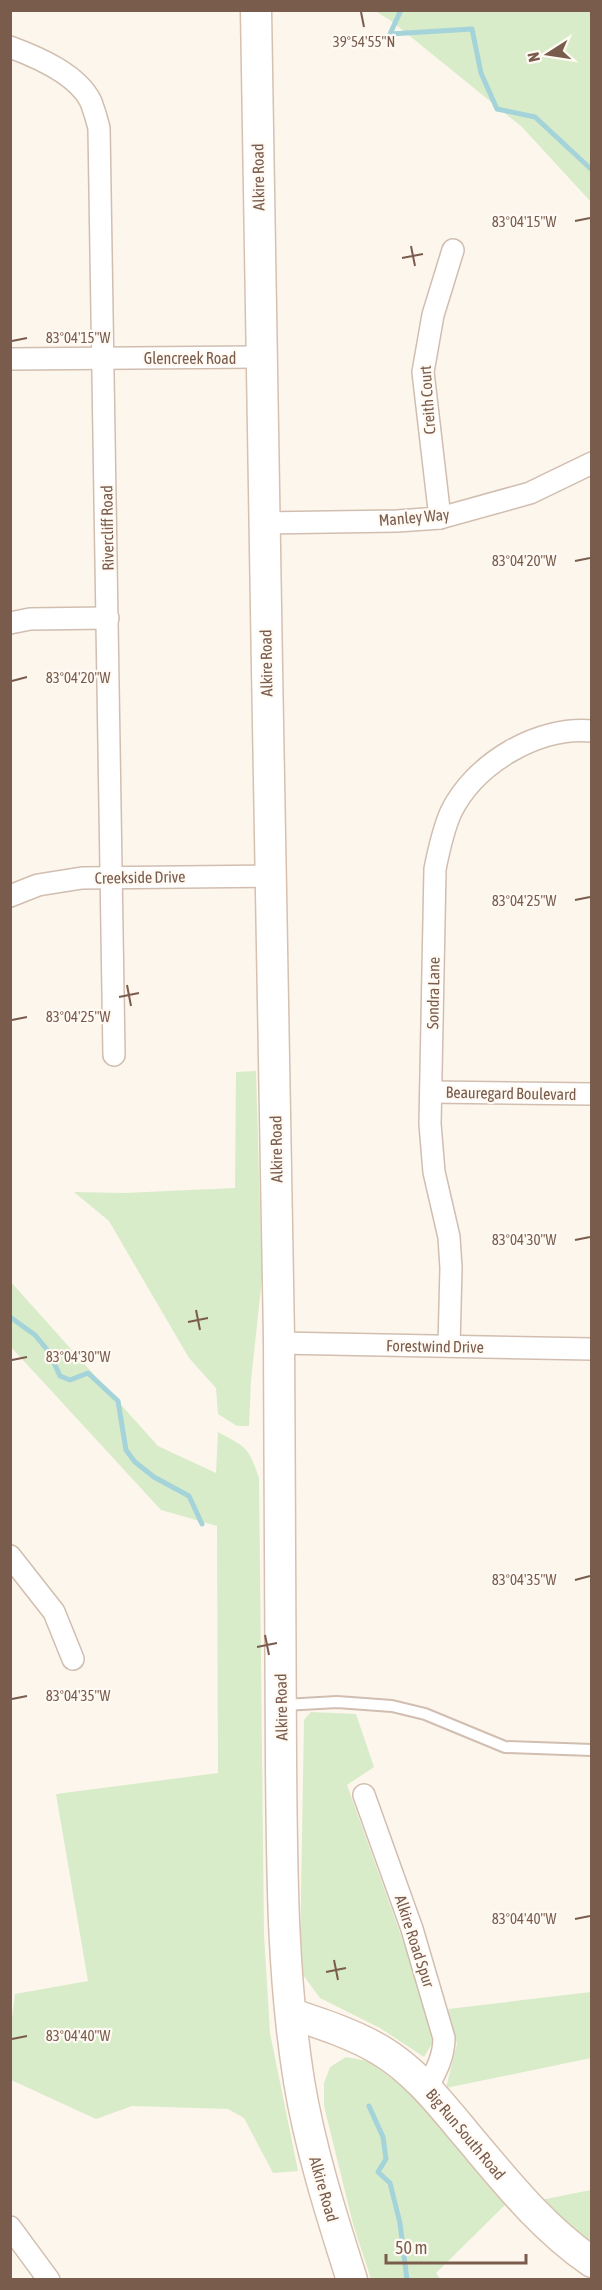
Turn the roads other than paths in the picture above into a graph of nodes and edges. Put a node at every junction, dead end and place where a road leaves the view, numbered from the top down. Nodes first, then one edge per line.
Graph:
1 (256, 10) edge
2 (10, 47) edge
3 (453, 250) dead end
4 (261, 357) junction
5 (105, 358) junction
6 (10, 359) edge
7 (591, 463) edge
8 (440, 518) junction
9 (263, 523) junction
10 (108, 618) junction
11 (10, 623) edge
12 (591, 732) edge
13 (271, 876) junction
14 (110, 878) junction
15 (10, 896) edge
16 (114, 1055) dead end
17 (431, 1092) junction
18 (591, 1094) edge
19 (279, 1343) junction
20 (449, 1346) junction
21 (591, 1349) edge
22 (10, 1556) edge
23 (73, 1659) dead end
24 (281, 1705) junction
25 (591, 1750) edge
26 (364, 1795) dead end
27 (292, 2014) junction
28 (427, 2088) junction
29 (10, 2228) edge
30 (591, 2262) edge
31 (49, 2280) edge
32 (352, 2280) edge

1 - 4 main road, Alkire Road
2 - 5 street, Rivercliff Road
3 - 8 street, Creith Court
4 - 5 street, Glencreek Road
4 - 9 main road, Alkire Road
5 - 6 street, Glencreek Road
5 - 10 street, Rivercliff Road
7 - 8 street, Manley Way
8 - 9 street, Manley Way
9 - 13 main road, Alkire Road
10 - 11 street
10 - 14 street, Rivercliff Road
12 - 17 street, Sondra Lane
13 - 14 street, Creekside Drive
13 - 19 main road, Alkire Road
14 - 15 street, Creekside Drive
14 - 16 street, Rivercliff Road
17 - 18 street, Beauregard Boulevard
17 - 20 street, Sondra Lane
19 - 20 street, Forestwind Drive
19 - 24 main road, Alkire Road
20 - 21 street, Forestwind Drive
22 - 23 street
24 - 25 lane
24 - 27 main road, Alkire Road
26 - 28 street, Alkire Road Spur
27 - 28 main road, Big Run South Road
27 - 32 main road, Alkire Road
28 - 30 main road, Big Run South Road
29 - 31 street

